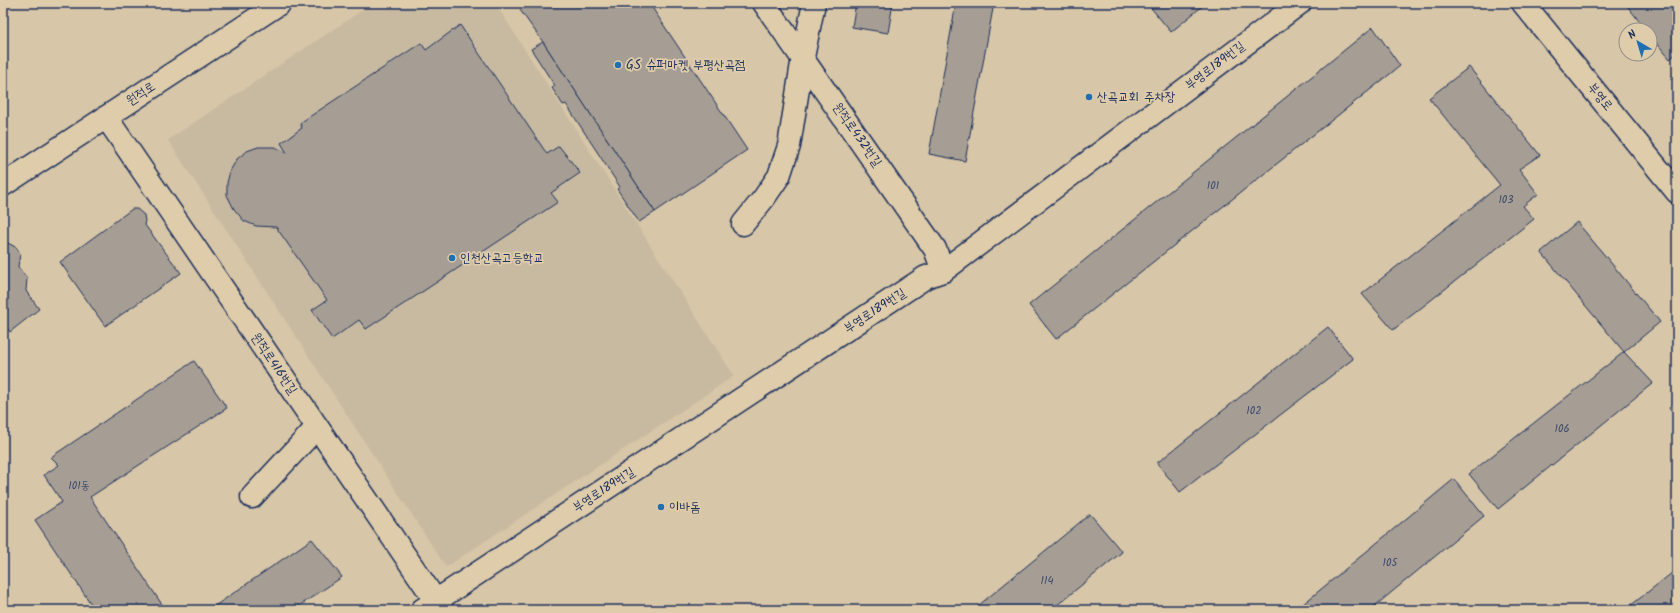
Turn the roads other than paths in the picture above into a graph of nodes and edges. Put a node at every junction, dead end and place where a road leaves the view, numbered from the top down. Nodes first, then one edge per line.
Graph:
1 (280, 3) edge
2 (764, 3) edge
3 (814, 3) edge
4 (1300, 3) edge
5 (1523, 3) edge
6 (803, 57) junction
7 (106, 117) junction
8 (3, 185) edge
9 (1677, 192) edge
10 (743, 224) dead end
11 (943, 271) junction
12 (317, 427) junction
13 (252, 498) dead end
14 (434, 607) edge

1 - 7 street, 원적로
2 - 6 street, 원적로432번길
3 - 6 street
4 - 11 street, 부영로189번길
5 - 9 street, 부영로
6 - 10 street
6 - 11 street, 원적로432번길
7 - 8 street, 원적로
7 - 12 street, 원적로416번길
11 - 14 street, 부영로189번길
12 - 13 street
12 - 14 street, 원적로416번길

